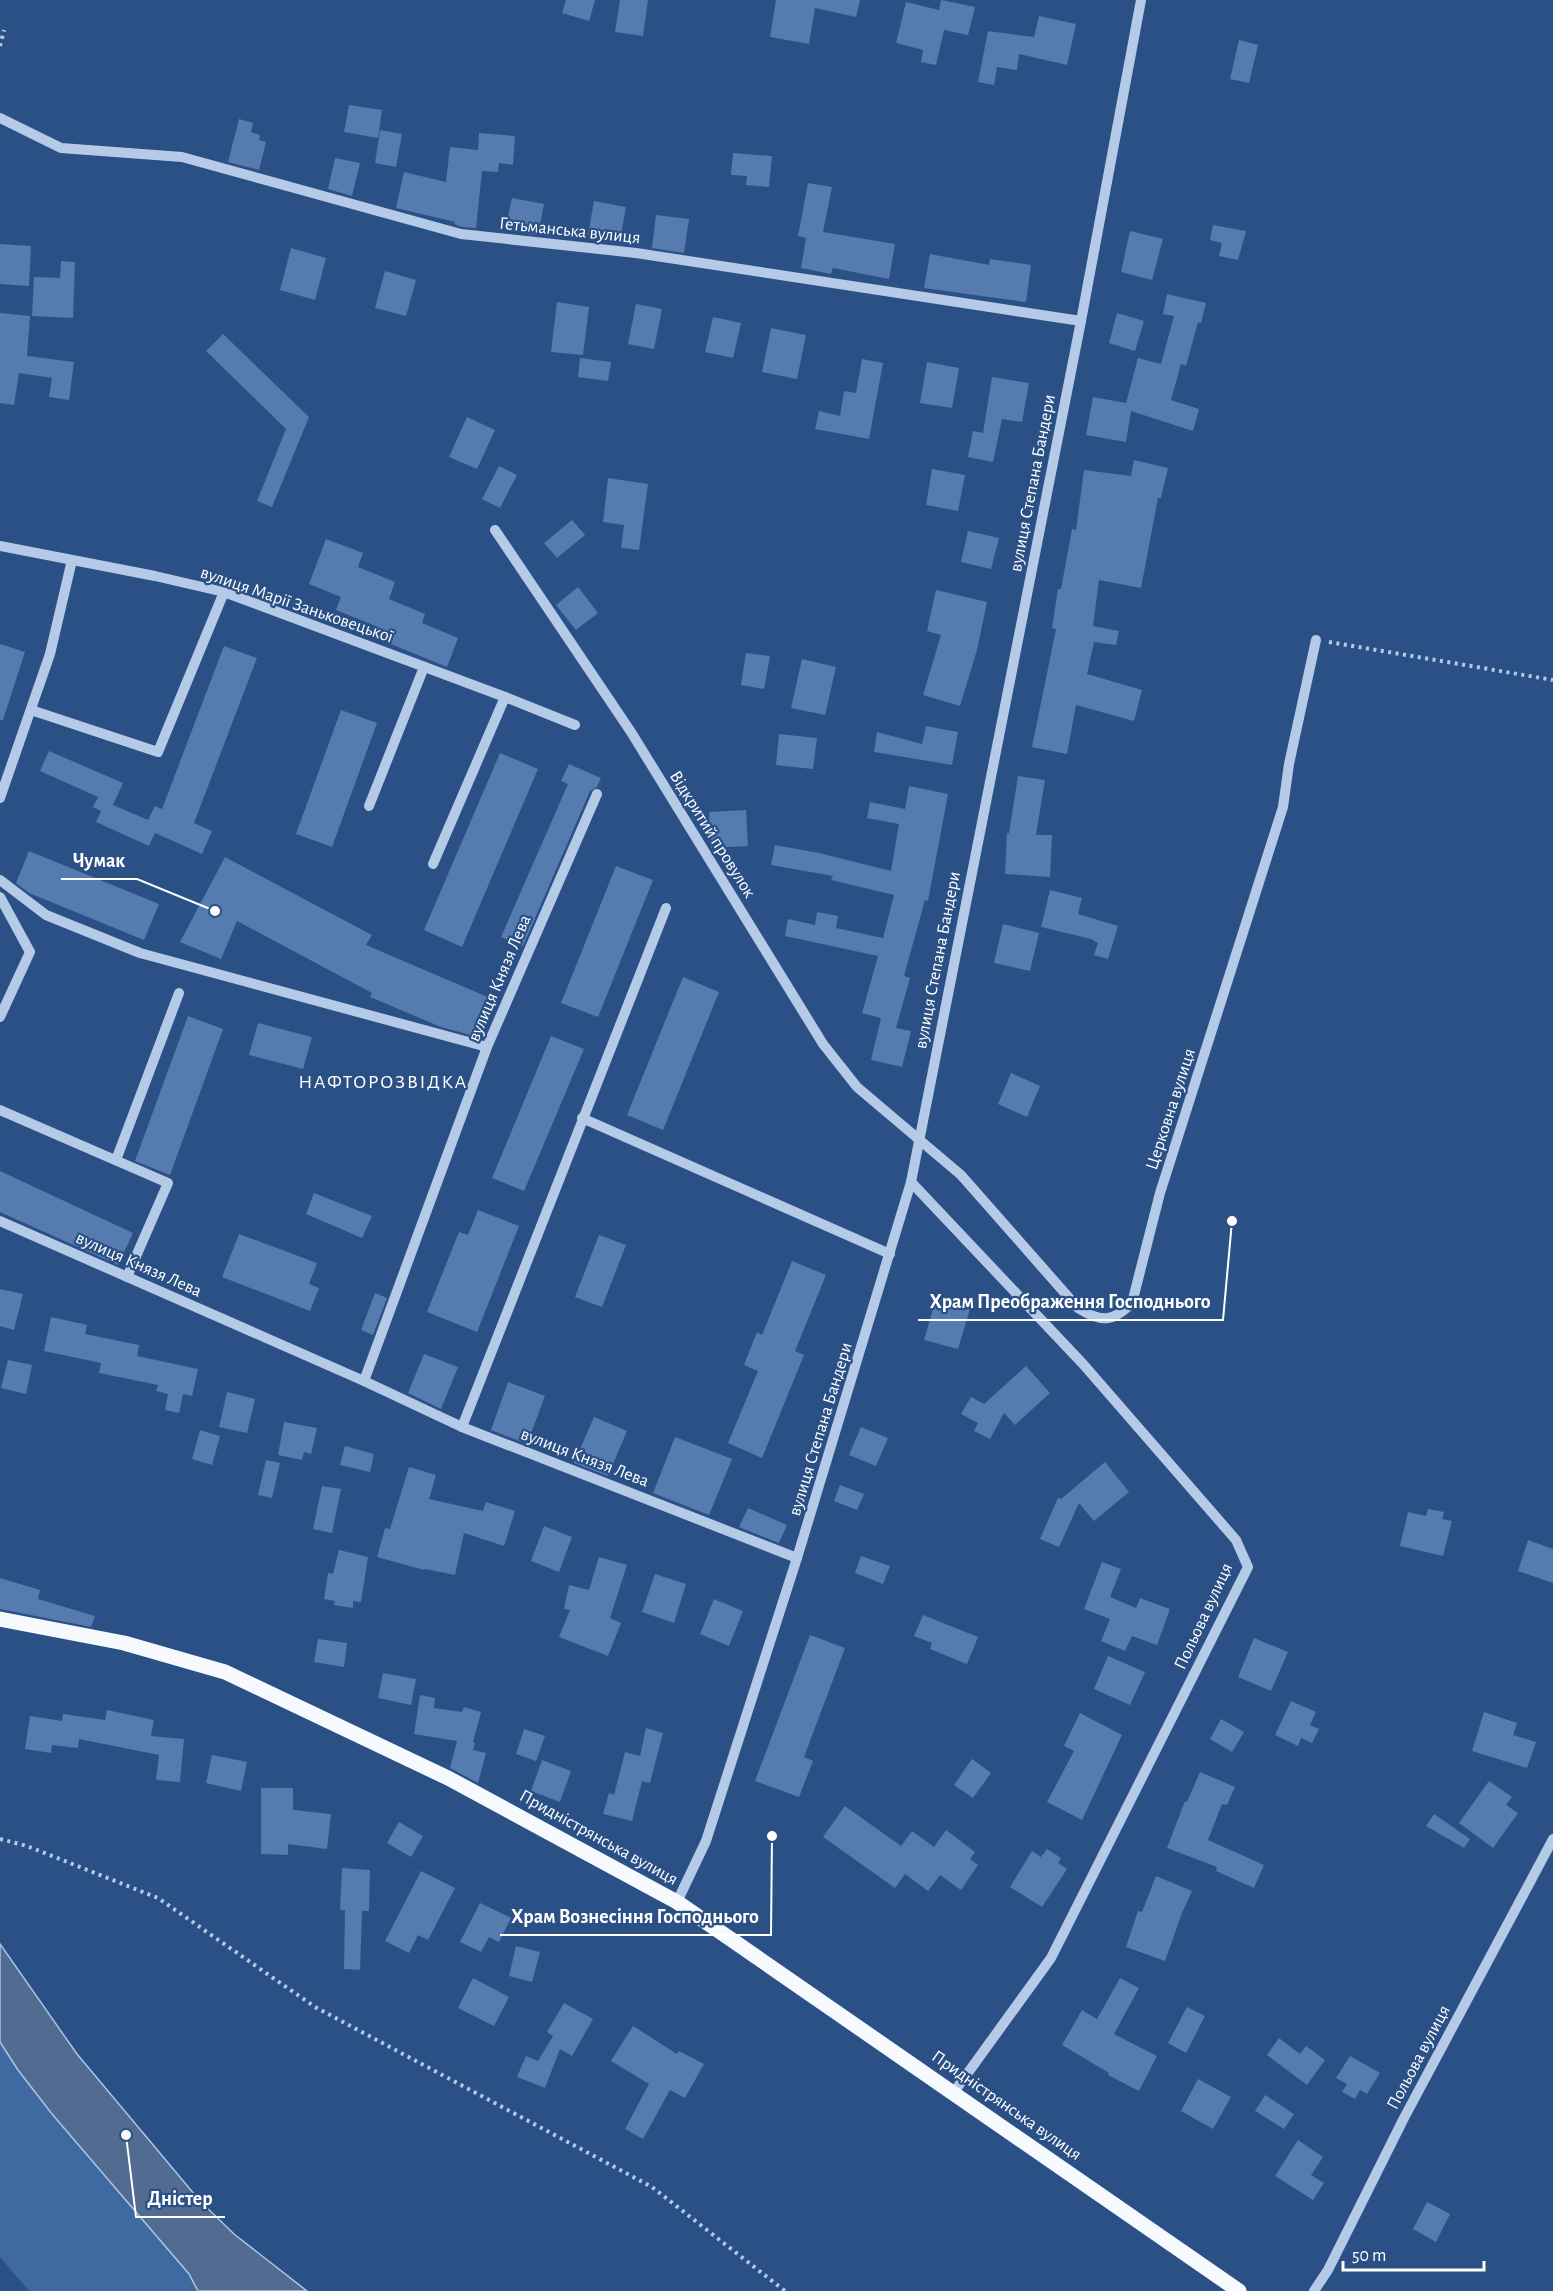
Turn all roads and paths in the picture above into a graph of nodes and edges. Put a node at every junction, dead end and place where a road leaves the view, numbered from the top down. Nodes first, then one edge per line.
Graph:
1 (1141, 0) edge
2 (4, 30) dead end
3 (0, 46) edge
4 (0, 118) edge
5 (1081, 321) junction
6 (495, 530) dead end
7 (0, 546) edge
8 (72, 560) junction
9 (224, 592) junction
10 (1316, 640) joint
11 (424, 667) junction
12 (1553, 680) edge
13 (505, 697) junction
14 (31, 710) junction
15 (575, 725) dead end
16 (597, 794) dead end
17 (0, 798) edge
18 (369, 806) dead end
19 (433, 864) dead end
20 (0, 880) edge
21 (0, 897) edge
22 (666, 908) dead end
23 (180, 993) dead end
24 (0, 1017) edge
25 (487, 1047) junction
26 (0, 1110) edge
27 (582, 1118) junction
28 (918, 1140) junction
29 (116, 1160) junction
30 (911, 1182) junction
31 (0, 1221) edge
32 (890, 1254) junction
33 (127, 1277) junction
34 (364, 1381) junction
35 (462, 1427) junction
36 (797, 1558) junction
37 (0, 1619) edge
38 (0, 1839) edge
39 (1553, 1839) edge
40 (677, 1902) junction
41 (954, 2092) junction
42 (785, 2291) edge
43 (1239, 2291) edge
44 (1314, 2291) edge

1 - 5 street, вулиця Степана Бандери
2 - 3 path
4 - 5 street, Гетьманська вулиця
5 - 28 street, вулиця Степана Бандери
6 - 28 street, Відкритий провулок
7 - 8 street, вулиця Марії Заньковецької
8 - 9 street, вулиця Марії Заньковецької
8 - 14 street
9 - 11 street, вулиця Марії Заньковецької
9 - 14 street
10 - 12 path
10 - 28 street, Церковна вулиця
11 - 13 street, вулиця Марії Заньковецької
11 - 18 street
13 - 15 street, вулиця Марії Заньковецької
13 - 19 street
14 - 17 street
16 - 25 street, вулиця Князя Лева
20 - 25 street
21 - 24 street
22 - 27 street
23 - 29 street
25 - 34 street, вулиця Князя Лева
26 - 29 street
27 - 32 street
27 - 35 street
28 - 30 street, вулиця Степана Бандери
29 - 33 street
30 - 32 street, вулиця Степана Бандери
30 - 41 street, Польова вулиця
31 - 33 street, вулиця Князя Лева
32 - 36 street, вулиця Степана Бандери
33 - 34 street, вулиця Князя Лева
34 - 35 street, вулиця Князя Лева
35 - 36 street, вулиця Князя Лева
36 - 40 street, вулиця Степана Бандери
37 - 40 main road, Придністрянська вулиця
38 - 42 path
39 - 44 street, Польова вулиця
40 - 41 main road, Придністрянська вулиця
41 - 43 main road, Придністрянська вулиця

